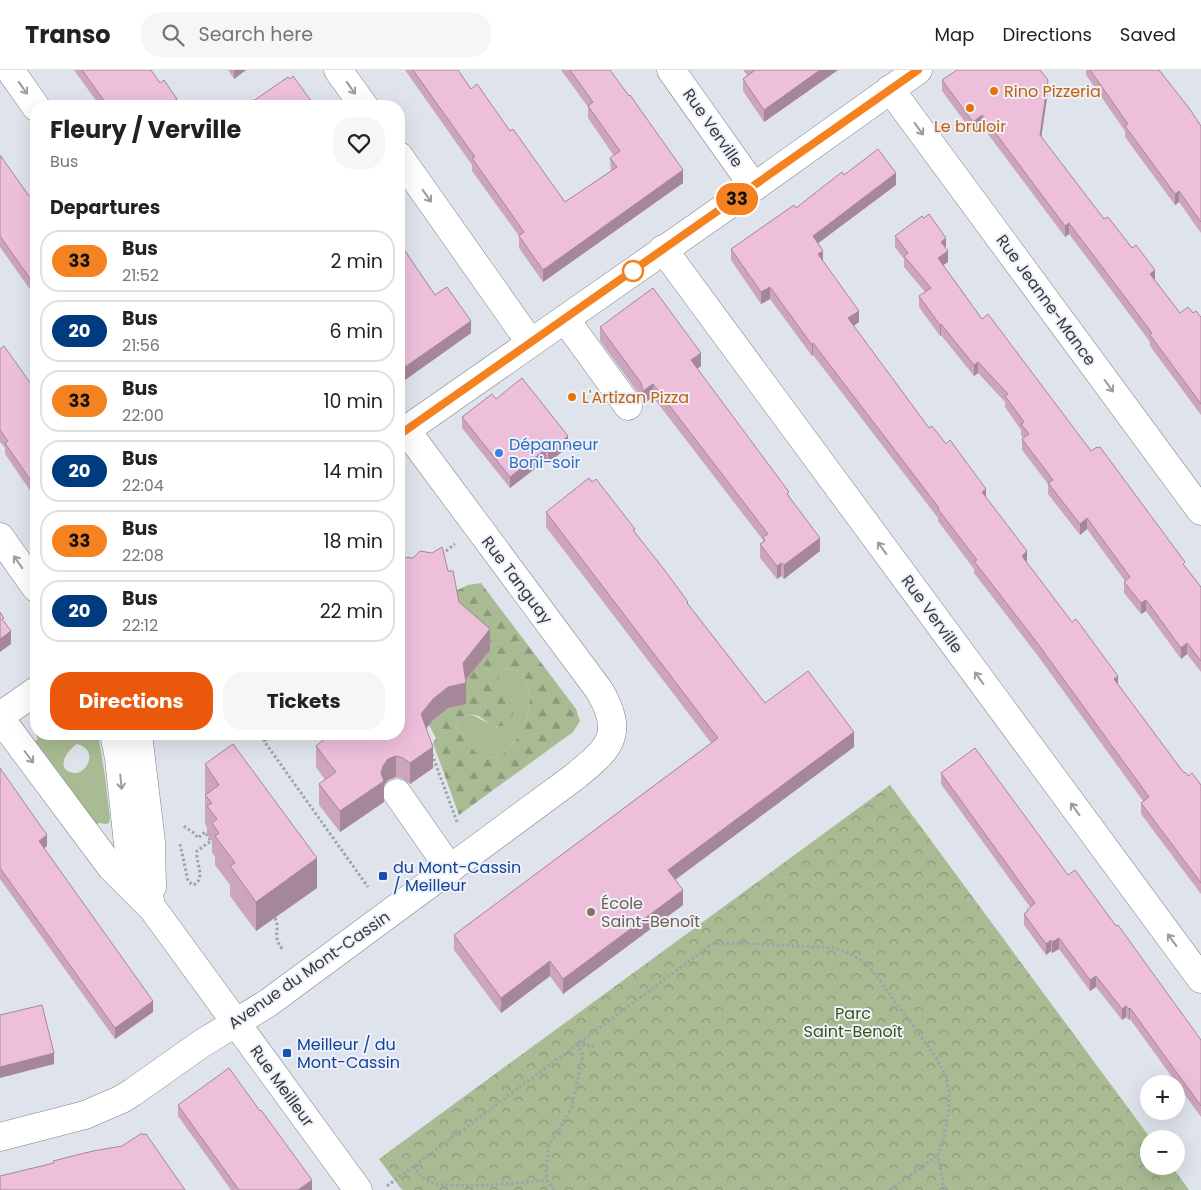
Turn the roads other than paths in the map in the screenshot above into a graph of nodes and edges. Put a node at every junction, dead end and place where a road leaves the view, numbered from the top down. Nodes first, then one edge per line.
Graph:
1 (10, 70) edge
2 (338, 70) edge
3 (671, 70) edge
4 (918, 70) edge
5 (890, 90) junction
6 (31, 100) edge
7 (360, 100) edge
8 (405, 165) edge
9 (754, 187) junction
10 (662, 250) junction
11 (564, 319) junction
12 (530, 342) junction
13 (628, 406) dead end
14 (405, 431) edge
15 (405, 437) edge
16 (1201, 512) edge
17 (0, 537) edge
18 (30, 580) edge
19 (30, 695) edge
20 (0, 717) edge
21 (611, 736) joint
22 (115, 740) edge
23 (139, 740) edge
24 (397, 793) dead end
25 (450, 869) junction
26 (153, 908) junction
27 (1201, 979) edge
28 (236, 1023) junction
29 (0, 1137) edge
30 (358, 1190) edge

1 -> 6 street
2 -> 7 street
3 - 9 street, Rue Verville
4 - 5 street
5 - 9 street
5 -> 16 street, Rue Jeanne-Mance
8 -> 12 street
9 - 10 street
10 - 11 street
27 -> 10 street, Rue Verville
11 - 12 street
11 - 13 street
12 - 14 street
15 - 21 street, Rue Tanguay
18 -> 17 street
19 - 20 street
20 -> 26 street, Rue Meilleur
21 - 25 street, Avenue du Mont-Cassin
22 -> 26 street, Rue Meilleur
23 - 26 street
24 - 25 street
25 - 28 street, Avenue du Mont-Cassin
26 - 28 street, Rue Meilleur
28 - 29 street, Avenue du Mont-Cassin
28 - 30 street, Rue Meilleur

